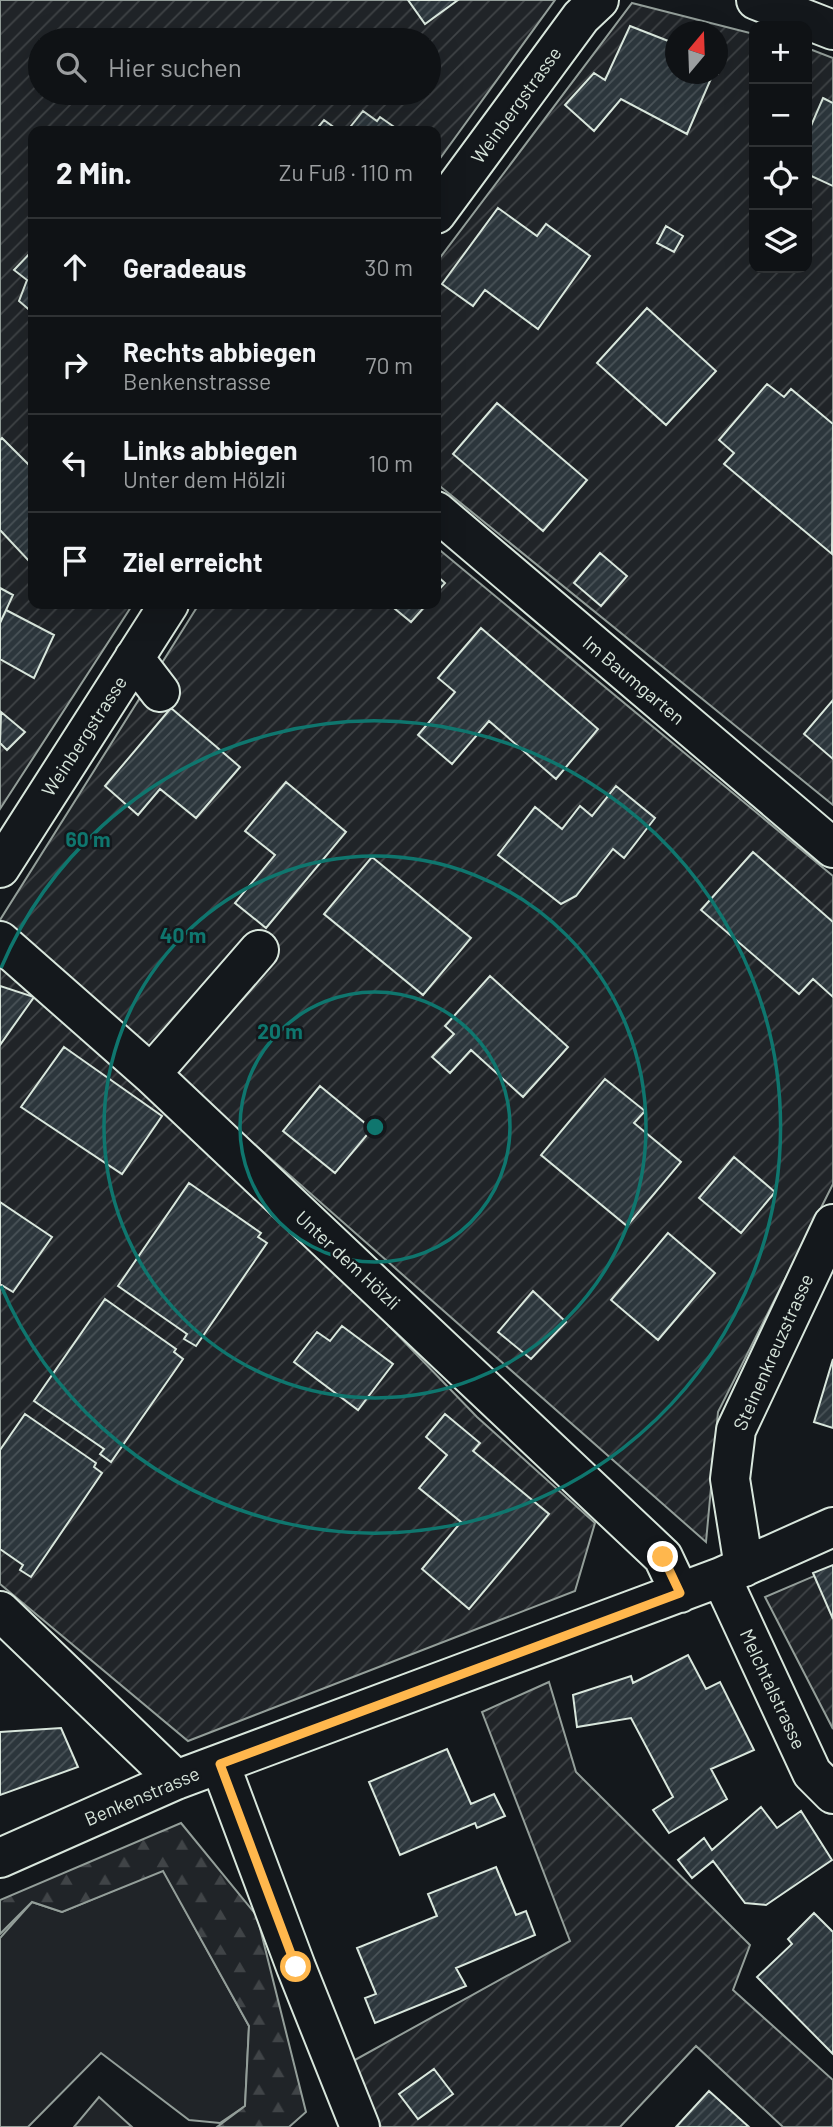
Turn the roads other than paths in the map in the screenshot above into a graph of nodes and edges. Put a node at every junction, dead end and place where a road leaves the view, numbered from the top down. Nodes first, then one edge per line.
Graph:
1 (756, 0) edge
2 (580, 6) edge
3 (833, 30) edge
4 (441, 205) edge
5 (441, 515) edge
6 (166, 609) edge
7 (134, 658) junction
8 (160, 692) dead end
9 (830, 838) edge
10 (0, 868) edge
11 (0, 941) edge
12 (259, 950) dead end
13 (151, 1074) junction
14 (833, 1224) edge
15 (833, 1527) edge
16 (733, 1572) junction
17 (680, 1593) junction
18 (0, 1611) edge
19 (220, 1764) junction
20 (176, 1780) junction
21 (833, 1794) edge
22 (0, 1858) edge
23 (360, 2127) edge

1 - 3 street
2 - 4 street, Weinbergstrasse
5 - 9 street, Im Baumgarten
6 - 7 street, Weinbergstrasse
7 - 8 street
7 - 10 street, Weinbergstrasse
11 - 13 street, Unter dem Hölzli
12 - 13 street
13 - 17 street, Unter dem Hölzli
14 - 16 street, Steinenkreuzstrasse
15 - 16 street, Benkenstrasse
16 - 17 street, Benkenstrasse
16 - 21 street, Melchtalstrasse
17 - 19 street, Benkenstrasse
18 - 20 street
19 - 20 street, Benkenstrasse
19 - 23 street
20 - 22 street, Benkenstrasse

